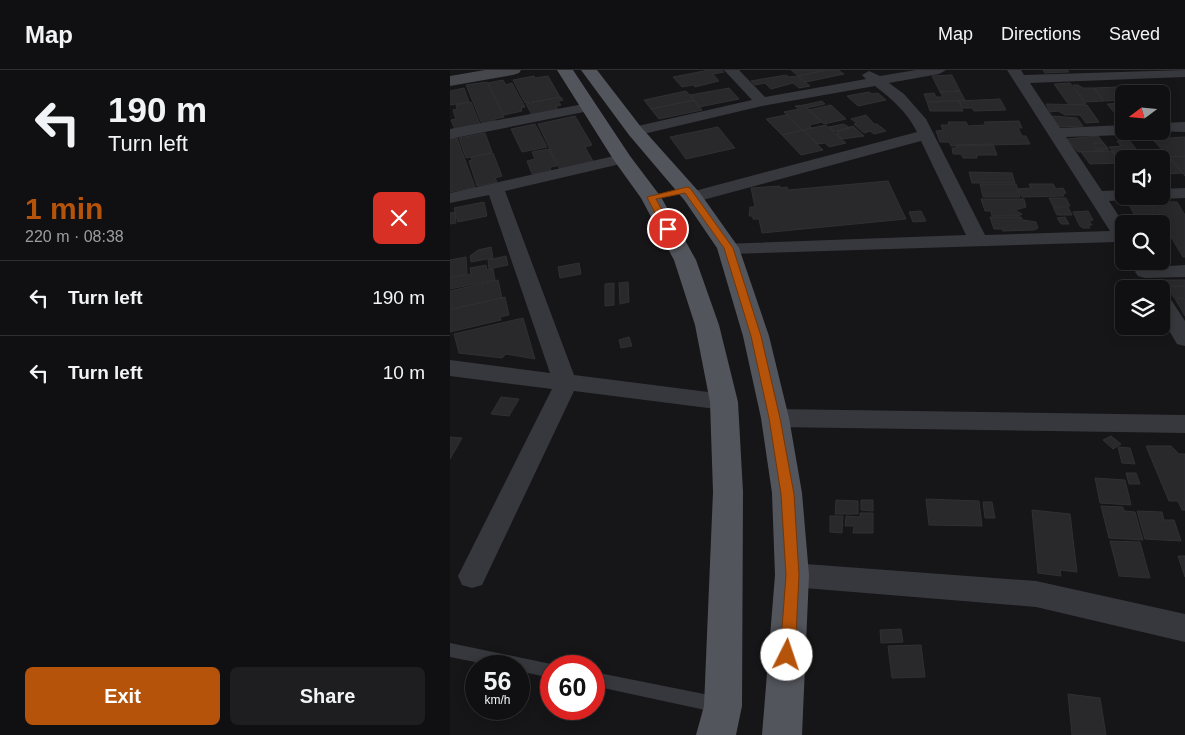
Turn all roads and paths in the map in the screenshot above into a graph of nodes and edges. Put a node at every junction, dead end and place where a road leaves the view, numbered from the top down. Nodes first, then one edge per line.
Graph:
1 (513, 70) edge
2 (565, 70) edge
3 (590, 70) edge
4 (731, 70) edge
5 (862, 70) edge
6 (940, 70) edge
7 (1185, 73) edge
8 (1017, 75) edge
9 (877, 80) junction
10 (450, 81) edge
11 (762, 102) junction
12 (589, 107) junction
13 (1185, 127) edge
14 (1170, 128) edge
15 (1115, 130) edge
16 (635, 131) junction
17 (1056, 133) junction
18 (450, 134) edge
19 (927, 134) junction
20 (623, 159) junction
21 (495, 188) junction
22 (690, 193) junction
23 (1185, 193) edge
24 (1170, 194) edge
25 (1115, 195) edge
26 (1098, 196) junction
27 (651, 197) junction
28 (450, 198) edge
29 (1115, 224) edge
30 (1115, 237) edge
31 (978, 240) junction
32 (728, 248) junction
33 (1185, 271) edge
34 (1146, 274) edge
35 (1170, 314) edge
36 (1185, 339) edge
37 (450, 368) edge
38 (566, 384) junction
39 (724, 402) junction
40 (774, 418) junction
41 (1185, 424) edge
42 (792, 575) junction
43 (472, 576) dead end
44 (1185, 628) edge
45 (450, 650) edge
46 (540, 669) edge
47 (605, 681) edge
48 (723, 706) junction
49 (716, 735) edge
50 (782, 735) edge

1 - 10 street
2 - 12 main road
3 - 16 main road
4 - 11 street
5 - 9 street
6 - 9 street
7 - 8 street
8 - 17 street
9 - 11 street
9 - 19 street
11 - 16 street
12 - 18 street
12 - 20 main road
13 - 14 street
15 - 17 street
16 - 22 main road
17 - 26 street
19 - 22 street
19 - 31 street
20 - 21 street
20 - 27 main road
21 - 28 street
21 - 38 street
22 - 27 main road
22 - 32 main road
23 - 24 street
25 - 26 street
26 - 29 street
27 - 39 main road
30 - 31 street
31 - 32 street
32 - 40 main road
33 - 34 street
35 - 36 street
37 - 38 street
38 - 39 street
38 - 43 street
39 - 48 main road
40 - 41 street
40 - 42 main road
42 - 44 street
42 - 50 main road
45 - 46 lane
47 - 48 lane
48 - 49 main road

